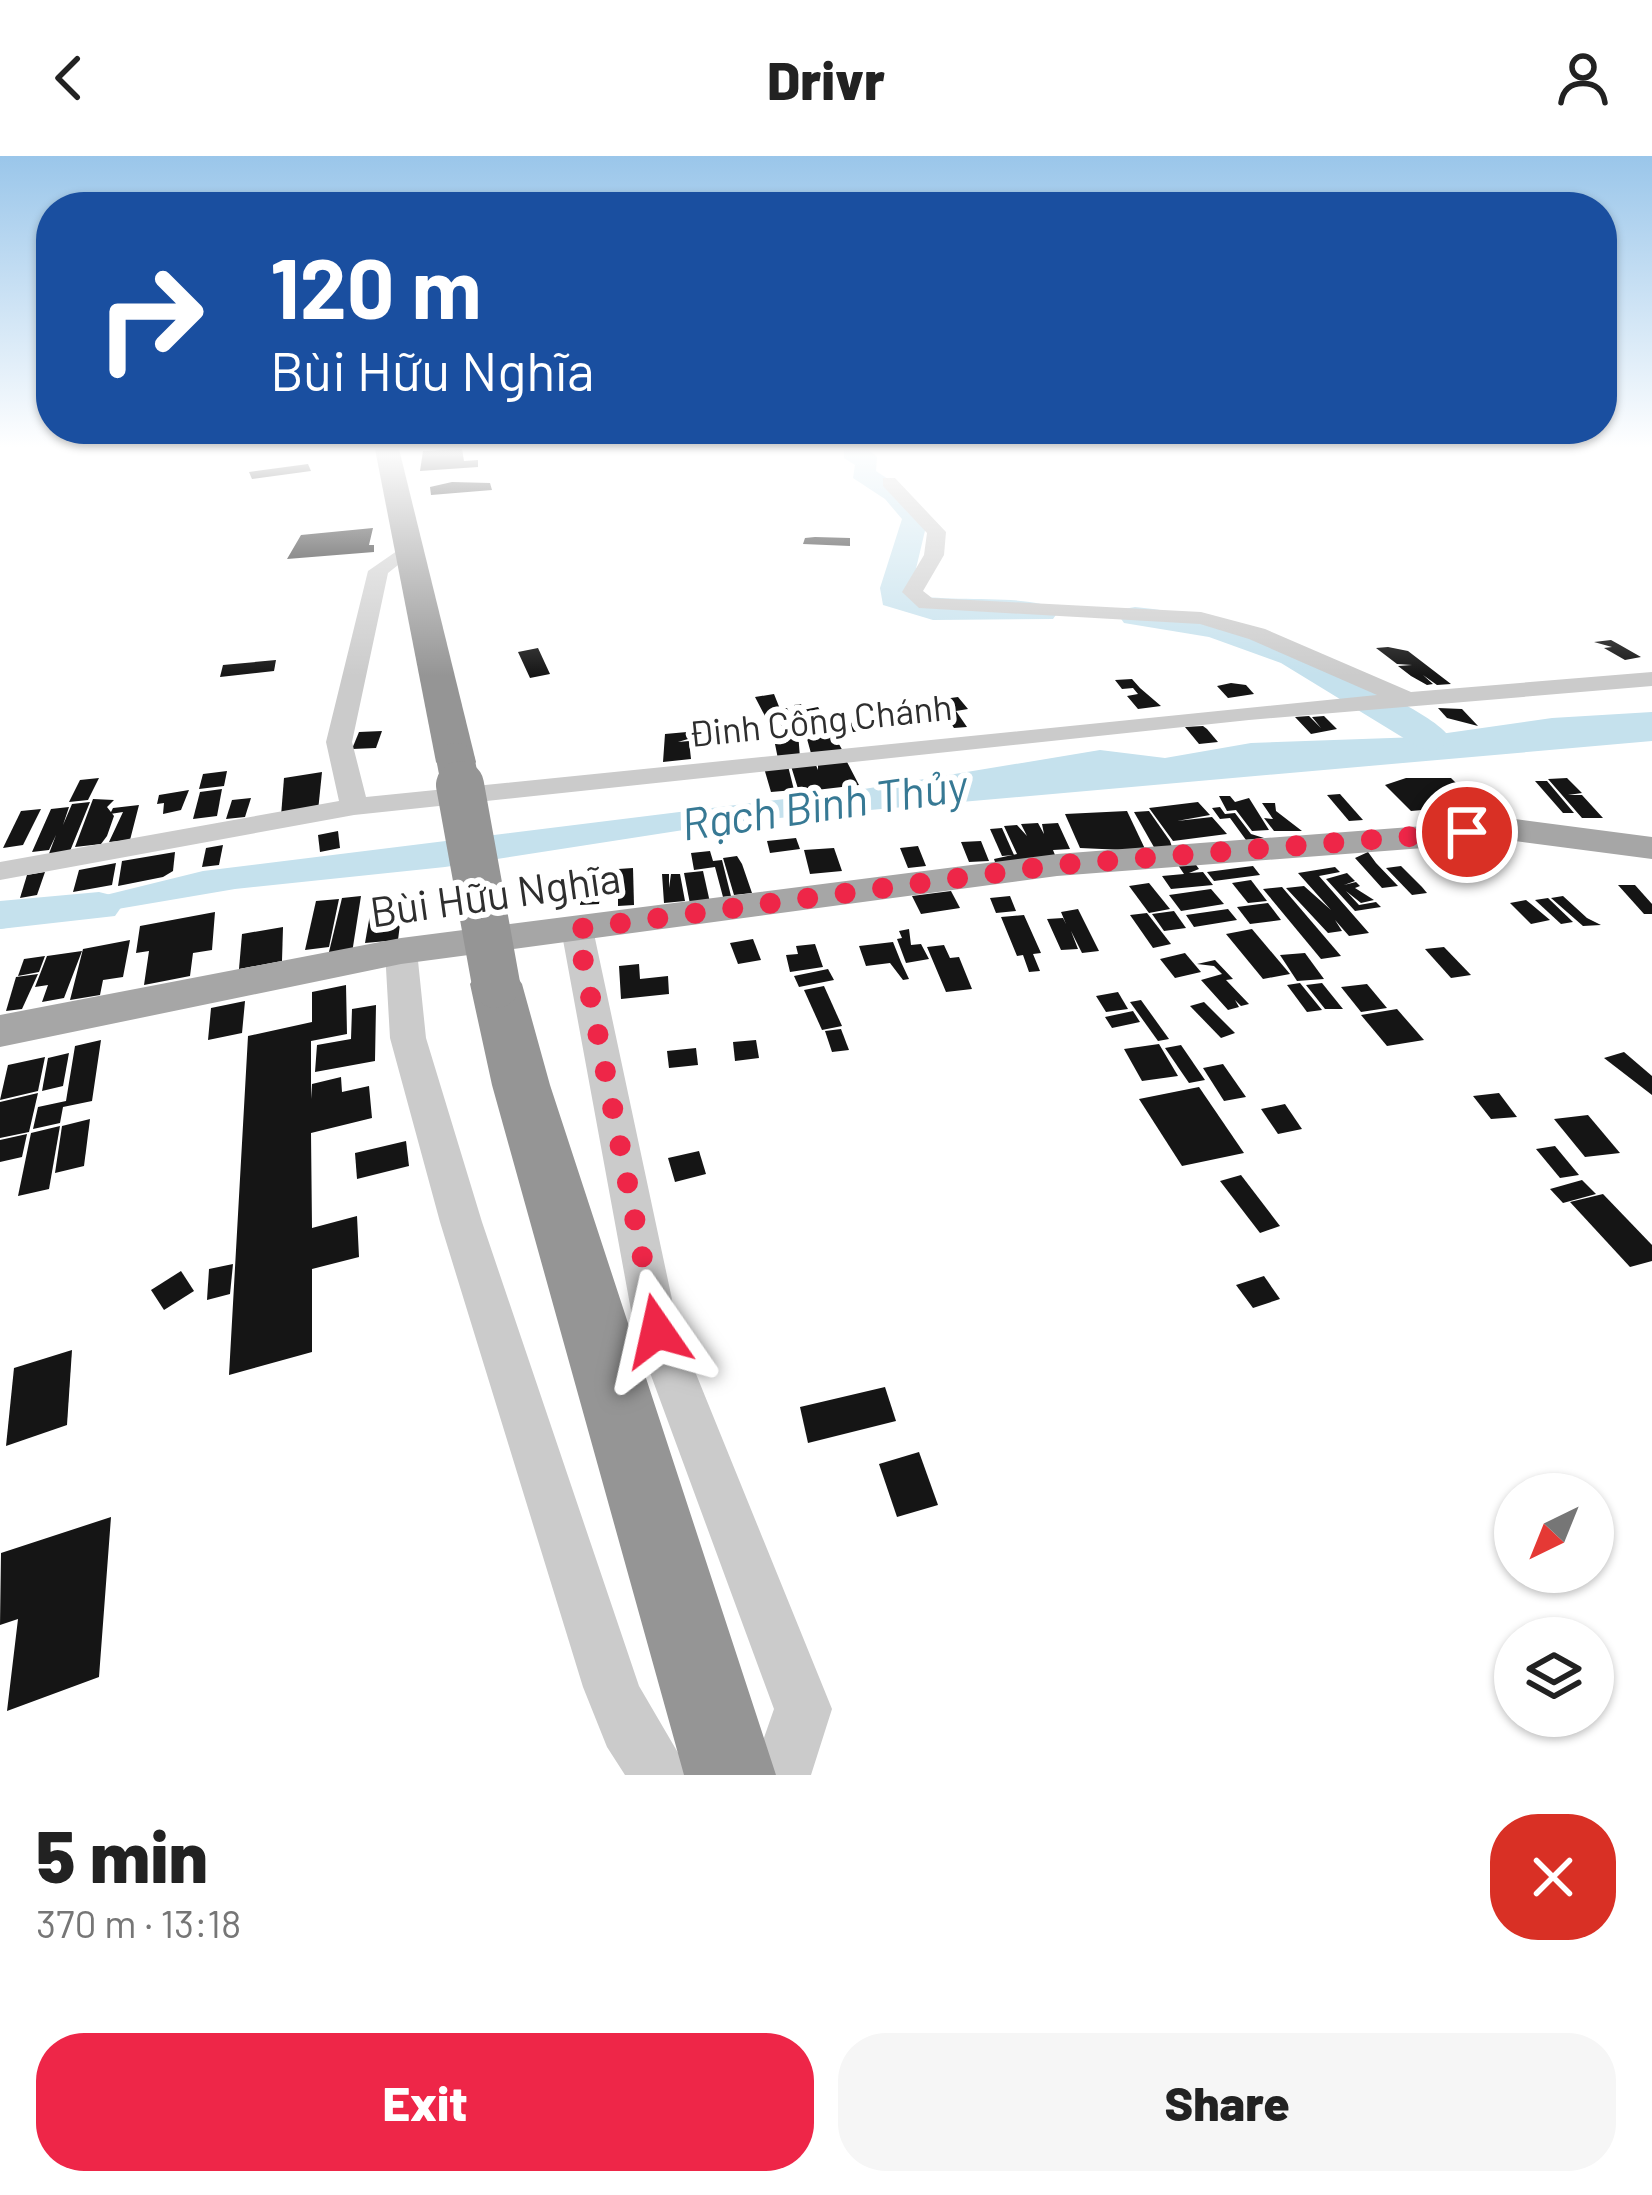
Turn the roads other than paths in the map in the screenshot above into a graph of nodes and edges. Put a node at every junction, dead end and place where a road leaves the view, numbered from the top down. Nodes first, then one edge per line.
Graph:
1 (402, 525) edge
2 (930, 525) edge
3 (407, 550) junction
4 (1652, 679) edge
5 (1411, 702) junction
6 (354, 807) junction
7 (1652, 848) edge
8 (0, 871) edge
9 (577, 929) junction
10 (401, 951) junction
11 (0, 1030) edge
12 (661, 1775) edge
13 (730, 1775) edge
14 (782, 1775) edge

1 - 3 highway
2 - 5 street
3 - 6 street
3 - 13 highway, bridge
4 - 5 street, Đinh Công Chánh
5 - 6 street, Đinh Công Chánh
6 - 8 street, Đinh Công Chánh
7 - 9 main road, Bùi Hữu Nghĩa
9 - 10 main road, Bùi Hữu Nghĩa
9 - 14 street
10 - 11 main road, Bùi Hữu Nghĩa
10 - 12 street

